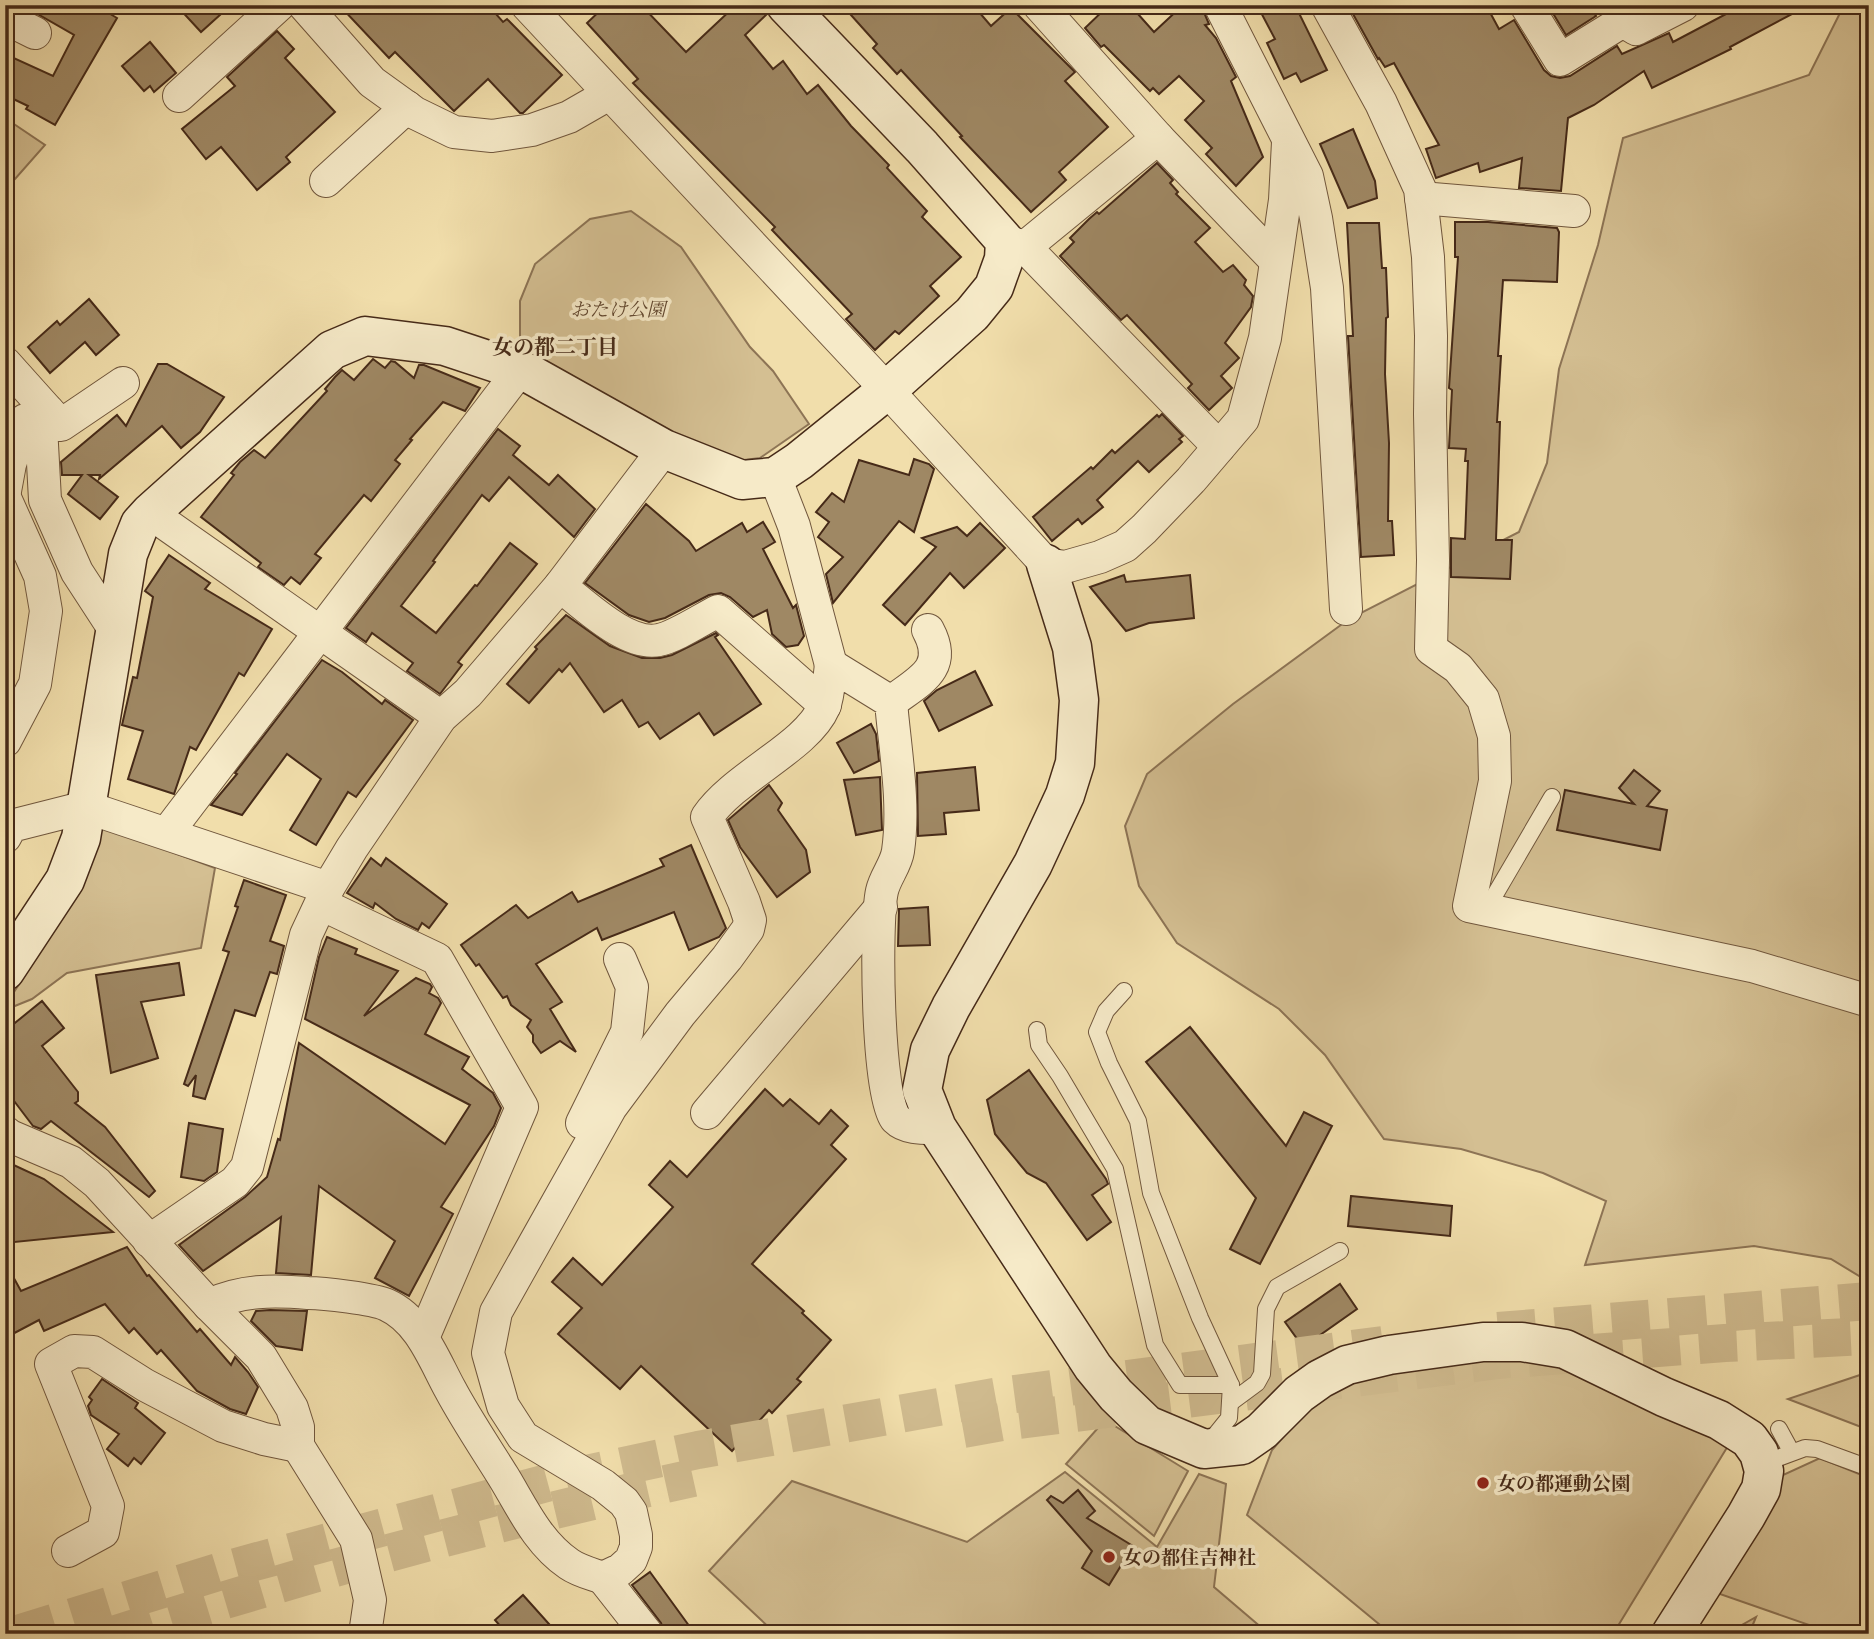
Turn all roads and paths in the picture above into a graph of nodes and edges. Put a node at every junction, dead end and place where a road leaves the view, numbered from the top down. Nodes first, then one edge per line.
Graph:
1 (279, 5) edge
2 (304, 5) edge
3 (527, 5) edge
4 (786, 5) edge
5 (1040, 5) edge
6 (1220, 5) edge
7 (1327, 5) edge
8 (1526, 5) edge
9 (1683, 5) edge
10 (5, 18) edge
11 (35, 33) dead end
12 (610, 94) junction
13 (179, 96) dead end
14 (407, 107) junction
15 (1158, 138) junction
16 (1287, 142) junction
17 (326, 181) dead end
18 (1421, 198) junction
19 (1574, 211) dead end
20 (1015, 244) junction
21 (1275, 260) junction
22 (5, 363) edge
23 (519, 371) junction
24 (122, 383) dead end
25 (887, 390) junction
26 (30, 419) edge
27 (1219, 447) junction
28 (664, 449) junction
29 (775, 477) junction
30 (5, 491) edge
31 (5, 498) edge
32 (150, 513) junction
33 (1045, 564) junction
34 (560, 586) junction
35 (1346, 609) dead end
36 (929, 630) dead end
37 (116, 632) junction
38 (319, 633) junction
39 (831, 665) junction
40 (891, 702) junction
41 (825, 705) junction
42 (441, 717) junction
43 (5, 741) edge
44 (1552, 797) dead end
45 (86, 807) junction
46 (167, 833) junction
47 (5, 837) edge
48 (325, 896) junction
49 (881, 908) junction
50 (1486, 910) junction
51 (620, 960) dead end
52 (5, 971) edge
53 (1124, 991) dead end
54 (1869, 1001) edge
55 (1037, 1030) dead end
56 (707, 1113) dead end
57 (937, 1128) junction
58 (5, 1132) edge
59 (569, 1184) junction
60 (149, 1241) junction
61 (1339, 1251) dead end
62 (209, 1305) junction
63 (423, 1338) junction
64 (1231, 1385) junction
65 (1230, 1403) junction
66 (1779, 1429) dead end
67 (298, 1446) junction
68 (1205, 1449) junction
69 (1776, 1457) junction
70 (1869, 1468) edge
71 (68, 1551) dead end
72 (604, 1578) junction
73 (365, 1634) edge
74 (647, 1634) edge
75 (1671, 1634) edge

1 - 13 street
2 - 14 street
3 - 12 street
4 - 20 street
5 - 15 street
6 - 16 street
7 - 18 street
8 - 9 street
10 - 11 street
12 - 14 street
12 - 25 street
14 - 17 street
15 - 20 street
15 - 21 street
16 - 21 street
16 - 35 street
18 - 19 street
18 - 50 street
20 - 25 street
20 - 27 street
21 - 27 street
22 - 26 street
23 - 28 street
23 - 32 street
23 - 38 street
24 - 26 street
25 - 29 street
25 - 33 street
26 - 30 street
26 - 37 street
27 - 33 street
28 - 29 street
28 - 34 street
29 - 39 street
31 - 43 street
32 - 37 street
32 - 38 street
33 - 57 street
34 - 41 street
34 - 42 street
36 - 40 street
37 - 45 street
38 - 42 street
38 - 46 street
39 - 40 street
39 - 41 street
40 - 49 street
41 - 59 street
42 - 48 street
44 - 50 lane
45 - 46 street
45 - 47 street
45 - 52 street
46 - 48 street
48 - 60 street
48 - 63 street
49 - 56 street
49 - 57 street
50 - 54 street
51 - 59 street
53 - 64 lane
55 - 64 lane
57 - 68 street
58 - 60 street
59 - 72 street
60 - 62 street
61 - 65 lane
62 - 63 street
62 - 67 street
63 - 72 street
64 - 65 lane
65 - 68 lane
66 - 69 lane
67 - 71 street
67 - 73 street
68 - 69 street
69 - 70 lane
69 - 75 street
72 - 74 street

